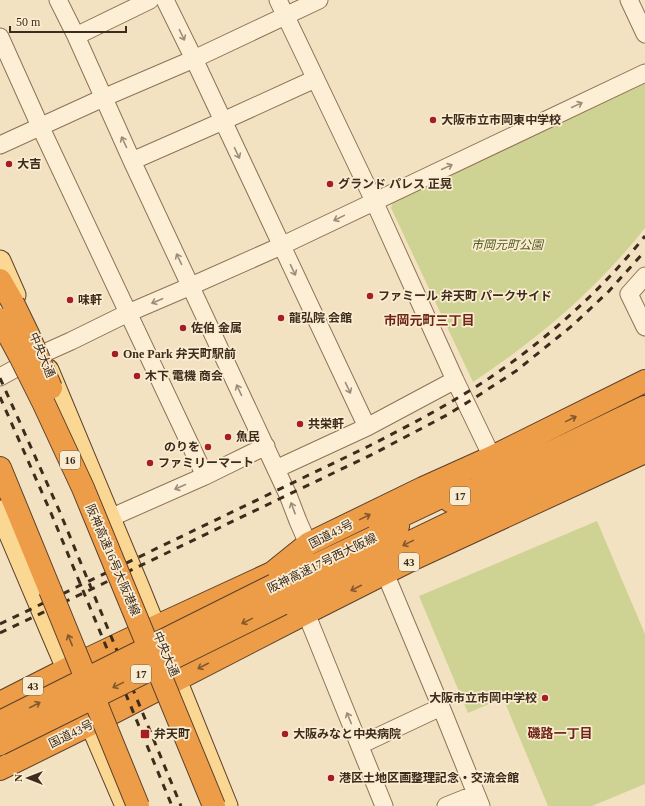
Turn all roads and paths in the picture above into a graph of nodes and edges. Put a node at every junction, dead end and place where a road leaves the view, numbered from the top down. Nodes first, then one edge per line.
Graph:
1 (58, 0) edge
2 (150, 0) edge
3 (165, 0) edge
4 (278, 0) edge
5 (319, 0) edge
6 (629, 0) edge
7 (285, 16) junction
8 (645, 34) edge
9 (76, 36) junction
10 (0, 37) edge
11 (194, 59) junction
12 (645, 73) edge
13 (315, 79) junction
14 (104, 98) junction
15 (223, 121) junction
16 (40, 126) junction
17 (0, 145) edge
18 (132, 160) junction
19 (374, 201) junction
20 (281, 246) junction
21 (0, 261) edge
22 (645, 276) edge
23 (0, 280) edge
24 (191, 286) junction
25 (128, 313) junction
26 (0, 319) edge
27 (645, 327) edge
28 (42, 354) junction
29 (0, 377) edge
30 (455, 380) junction
31 (645, 381) edge
32 (645, 397) edge
33 (645, 407) edge
34 (366, 427) junction
35 (645, 429) edge
36 (645, 437) edge
37 (266, 446) junction
38 (645, 452) edge
39 (492, 457) junction
40 (0, 468) edge
41 (276, 469) junction
42 (205, 476) junction
43 (0, 501) edge
44 (0, 511) edge
45 (110, 518) junction
46 (313, 550) junction
47 (415, 558) junction
48 (385, 573) junction
49 (50, 590) junction
50 (220, 597) junction
51 (132, 605) junction
52 (306, 613) junction
53 (155, 627) junction
54 (241, 647) junction
55 (67, 669) junction
56 (177, 680) junction
57 (0, 703) edge
58 (441, 707) junction
59 (0, 722) edge
60 (91, 724) junction
61 (0, 743) edge
62 (360, 744) junction
63 (7, 766) edge
64 (478, 800) edge
65 (126, 806) edge
66 (138, 806) edge
67 (214, 806) edge
68 (227, 806) edge
69 (384, 806) edge
70 (446, 806) edge

1 - 9 street
2 - 9 street
3 -> 11 street
4 - 7 street
5 - 7 street
6 - 8 street
7 - 11 street
7 - 13 street
9 - 14 street
10 - 16 street
11 - 14 street
11 - 15 street
19 -> 12 street
13 - 15 street
13 - 19 street
14 - 16 street
18 -> 14 street
15 - 18 street
15 -> 20 street
16 - 17 street
16 - 25 street
24 -> 18 street
19 -> 20 street
19 - 30 street
20 - 24 street
20 -> 34 street
21 - 28 main road, 中央大通
22 - 27 street
23 - 51 highway, bridge
24 -> 25 street
37 -> 24 street
25 - 28 street
25 - 42 street
26 - 51 highway, 阪神高速16号大阪港線 / 16, bridge
28 - 29 street
28 - 45 main road, 中央大通
30 - 34 street
30 - 39 street
39 -> 31 highway, 国道43号
32 - 46 highway
59 -> 33 highway, 阪神高速17号西大阪線 / 17, bridge
34 - 41 street
35 -> 61 highway, 阪神高速17号西大阪線 / 17, bridge
36 - 47 highway
37 - 41 street
37 - 42 street
38 - 47 highway, 国道43号 / 43
46 -> 39 highway, 国道43号
40 - 49 highway
46 -> 41 street
42 -> 45 street
43 - 49 highway
44 - 55 main road
45 - 53 main road, 中央大通
46 - 50 highway, 43
47 - 48 highway, 国道43号 / 43
48 -> 52 highway, 国道43号 / 43
48 - 58 street
66 -> 49 highway, bridge
50 - 53 highway, 43
50 - 54 highway
51 - 67 highway, 阪神高速16号大阪港線 / 16, bridge
52 - 54 highway, 国道43号 / 43
62 -> 52 street
53 - 55 highway, 43
53 - 56 main road, 中央大通
54 -> 56 highway, 国道43号 / 43
55 - 57 highway, 43
55 - 60 main road
56 - 60 highway, 国道43号 / 43
56 - 68 main road, 中央大通
58 - 62 street
58 - 64 street
60 - 63 highway, 国道43号 / 43
60 - 65 main road
61 - 63 highway, 国道43号
62 - 69 street
64 - 70 street

